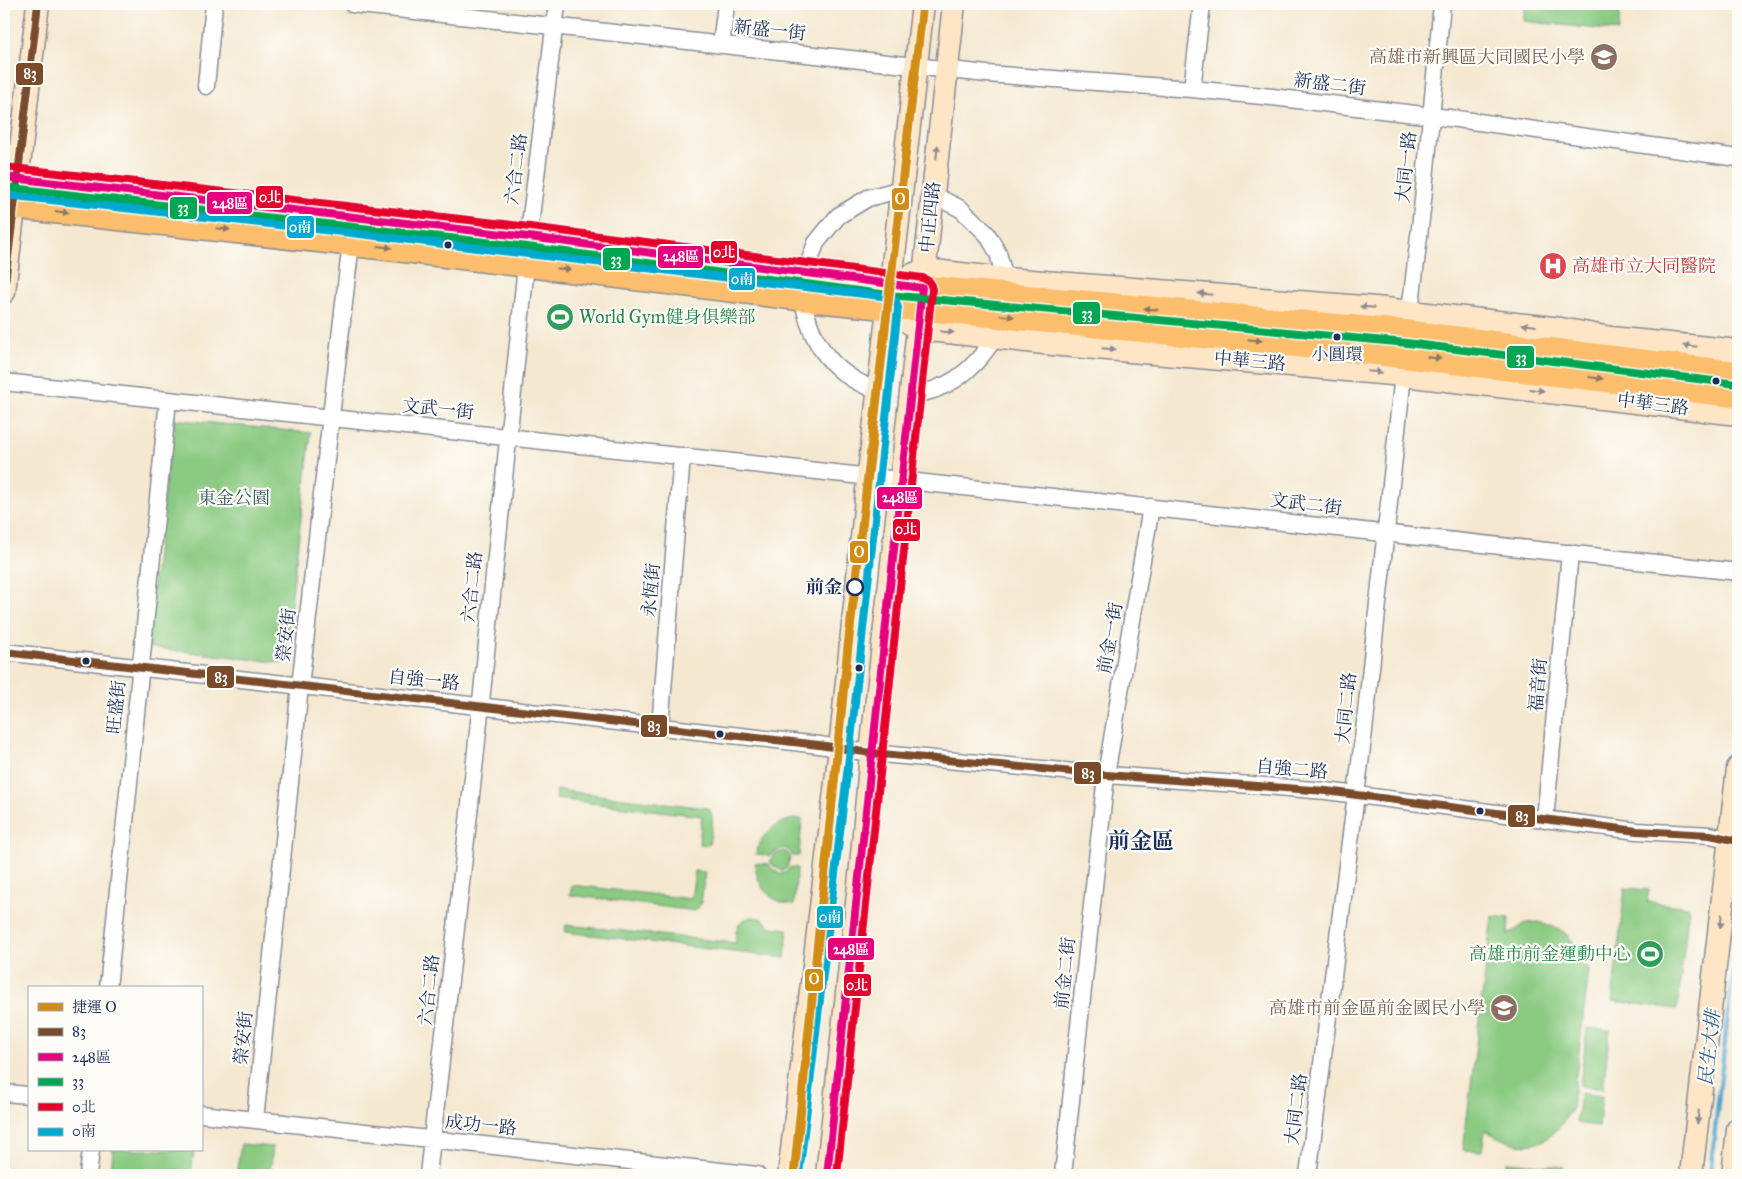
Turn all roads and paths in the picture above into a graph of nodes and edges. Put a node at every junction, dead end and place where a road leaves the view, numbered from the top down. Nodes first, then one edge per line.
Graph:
1 (38, 4) edge
2 (214, 4) edge
3 (361, 4) edge
4 (557, 4) edge
5 (726, 4) edge
6 (923, 4) edge
7 (954, 4) edge
8 (1202, 4) edge
9 (1442, 4) edge
10 (555, 26) junction
11 (721, 45) junction
12 (916, 66) junction
13 (946, 70) junction
14 (206, 86) dead end
15 (1192, 89) junction
16 (1431, 116) junction
17 (1738, 158) edge
18 (10, 177) edge
19 (902, 189) junction
20 (933, 195) junction
21 (9, 206) edge
22 (354, 216) junction
23 (529, 237) junction
24 (350, 242) junction
25 (527, 265) junction
26 (1005, 279) junction
27 (804, 286) junction
28 (4, 292) edge
29 (889, 296) junction
30 (922, 298) junction
31 (995, 337) junction
32 (1407, 344) junction
33 (1738, 352) edge
34 (1738, 374) edge
35 (4, 382) edge
36 (878, 391) junction
37 (911, 395) junction
38 (1738, 395) edge
39 (168, 400) junction
40 (1738, 414) edge
41 (331, 417) junction
42 (508, 436) junction
43 (682, 456) junction
44 (868, 476) junction
45 (902, 480) junction
46 (1152, 507) junction
47 (1386, 533) junction
48 (1570, 553) junction
49 (1738, 572) edge
50 (4, 652) edge
51 (141, 667) junction
52 (300, 686) junction
53 (480, 706) junction
54 (660, 727) junction
55 (840, 748) junction
56 (871, 753) junction
57 (1738, 768) edge
58 (1106, 775) junction
59 (1356, 796) junction
60 (1545, 820) junction
61 (1735, 841) edge
62 (108, 986) edge
63 (4, 1093) edge
64 (28, 1096) edge
65 (202, 1114) edge
66 (255, 1120) junction
67 (1738, 1129) edge
68 (433, 1140) junction
69 (91, 1152) edge
70 (88, 1175) edge
71 (428, 1175) edge
72 (757, 1175) edge
73 (789, 1175) edge
74 (827, 1175) edge
75 (1063, 1175) edge
76 (1308, 1175) edge
77 (1690, 1175) edge
78 (1733, 1175) edge

1 - 18 street
2 - 14 street
3 - 10 street, 新盛一街
4 - 10 street, 六合二路
5 - 11 street
6 - 12 street, 中正四路
7 - 13 street, 中正四路
8 - 15 street
9 - 16 street, 大同一路
10 - 11 street, 新盛一街
10 - 23 street, 六合二路
11 - 12 street, 新盛一街
12 - 13 street, 新盛二街
12 - 19 street, 中正四路
13 - 15 street, 新盛二街
20 -> 13 street, 中正四路
15 - 16 street, 新盛二街
16 - 17 street, 新盛二街
16 - 32 street, 大同一路
18 - 21 street
18 - 22 main road, 中華三路
19 - 27 street
19 - 29 street, 中正四路
20 - 26 street
20 - 30 street, 中正四路
21 -> 24 main road, 中華三路
21 - 28 street
22 - 23 main road, 中華三路
22 - 24 street, 榮安街
23 - 25 street, 六合二路
23 - 27 main road, 中華三路
24 -> 25 main road, 中華三路
24 - 41 street, 榮安街
25 -> 27 main road, 中華三路
25 - 42 street, 六合二路
26 - 30 street, 中華三路
32 -> 26 street, 中華三路
27 - 29 main road, 中華三路
27 - 36 street
29 - 30 main road, 中華三路
29 - 30 street, 中華三路
29 - 36 street, 中正四路
30 -> 31 street, 中華三路
30 - 32 main road, 中華三路
30 - 37 street, 中正四路
31 -> 32 street, 中華三路
31 - 37 street
33 -> 32 street, 中華三路
32 - 34 main road, 中華三路
32 -> 38 main road, 中華三路
32 -> 40 street, 中華三路
32 - 47 street, 大同二路
35 - 39 street, 文武一街
36 - 44 street, 中正四路
37 - 45 street, 中正四路
39 - 41 street, 文武一街
39 - 51 street, 旺盛街
41 - 42 street, 文武一街
41 - 52 street, 榮安街
42 - 43 street, 文武一街
42 - 53 street, 六合二路
43 - 44 street, 文武一街
43 - 54 street, 永恆街
44 - 45 street, 文武二街
44 - 55 street, 中正四路
45 - 46 street, 文武二街
45 - 56 street, 中正四路
46 - 47 street, 文武二街
46 - 58 street, 前金一街
47 - 48 street, 文武二街
47 - 59 street, 大同二路
48 - 49 street, 文武二街
48 - 60 street, 福音街
50 - 51 street, 自強一路
51 - 52 street, 自強一路
51 - 62 street, 旺盛街
52 - 53 street, 自強一路
52 - 66 street, 榮安街
53 - 54 street, 自強一路
53 - 68 street, 六合二路
54 - 55 street, 自強一路
55 - 56 street, 自強二路
55 - 73 street, 中正四路
56 - 58 street, 自強二路
56 - 74 street, 中正四路
57 - 61 street
58 - 59 street, 自強二路
58 - 75 street, 前金二街
59 - 60 street, 自強二路
59 - 76 street, 大同二路
60 - 61 street, 自強二路
61 -> 77 street
63 - 64 street
65 - 66 street, 成功一路
66 - 68 street, 成功一路
67 - 78 street
68 - 71 street, 六合二路
68 - 72 street, 成功一路
69 - 70 street

